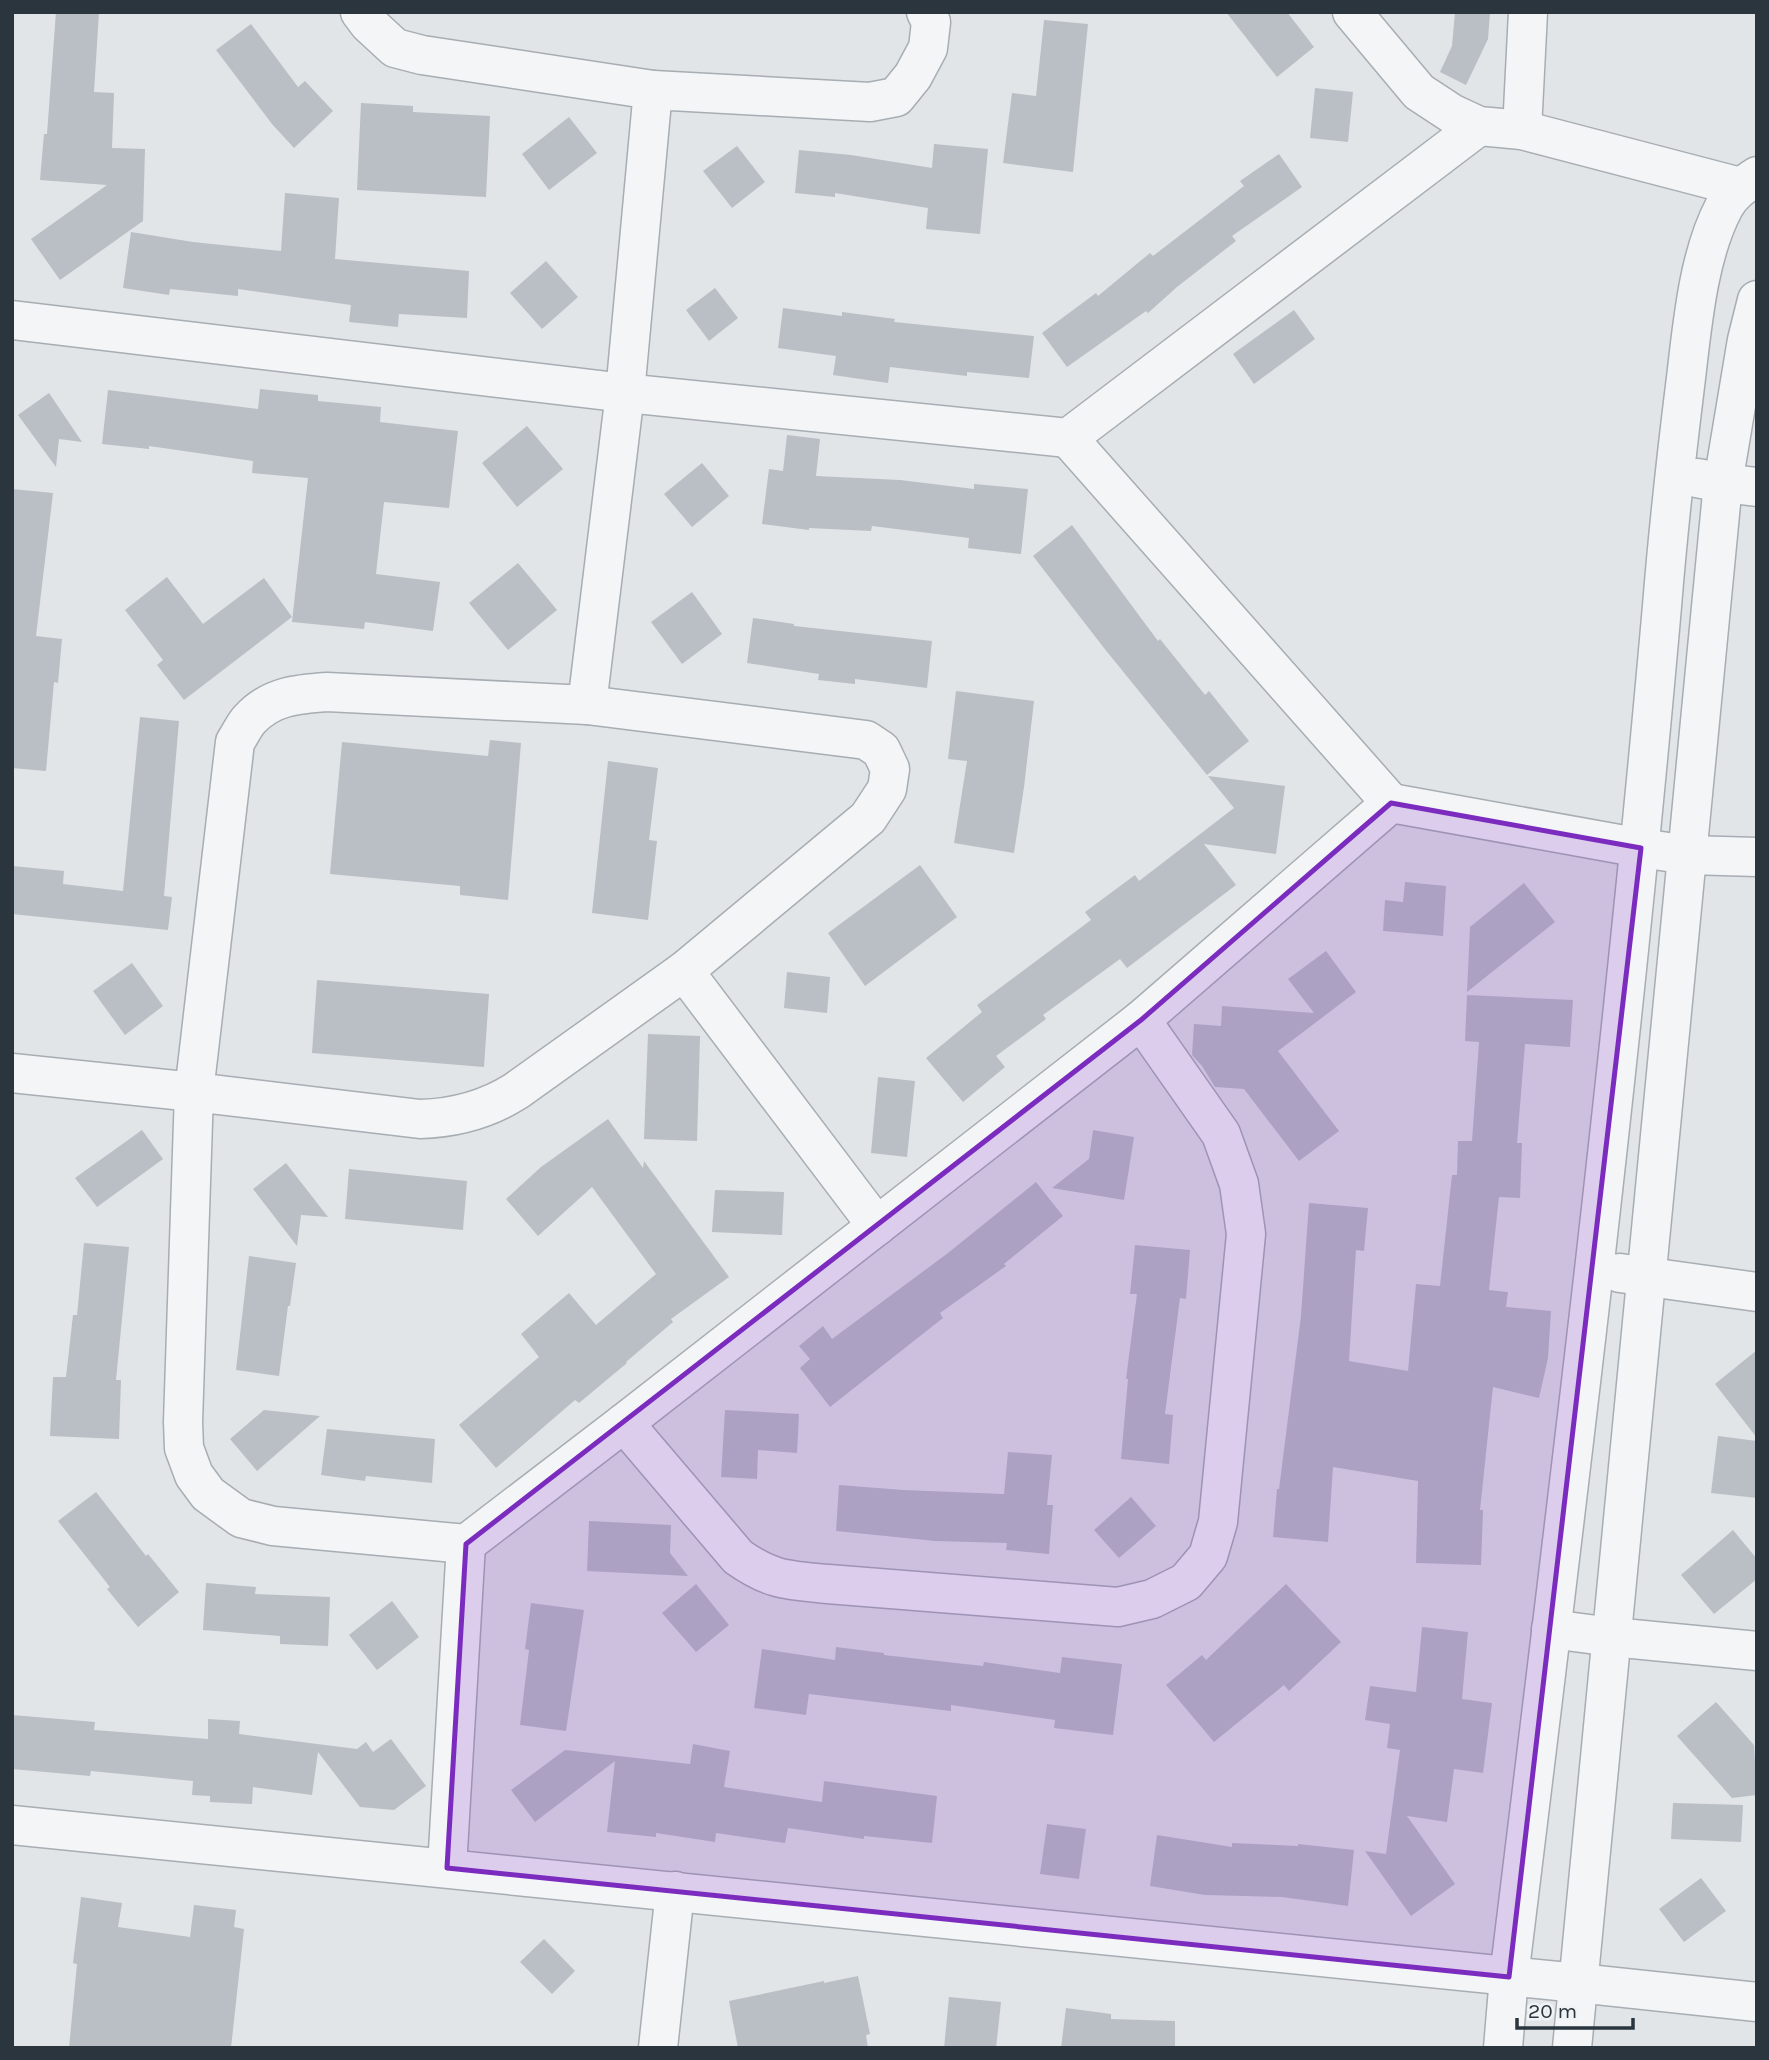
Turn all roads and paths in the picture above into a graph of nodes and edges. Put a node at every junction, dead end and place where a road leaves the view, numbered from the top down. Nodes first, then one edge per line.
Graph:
1 (360, 12) edge
2 (926, 12) edge
3 (1352, 12) edge
4 (1528, 12) edge
5 (653, 90) junction
6 (1479, 125) junction
7 (1522, 130) junction
8 (1749, 182) edge
9 (1757, 300) edge
10 (12, 320) edge
11 (625, 393) junction
12 (1068, 438) junction
13 (1675, 472) junction
14 (1740, 485) edge
15 (587, 705) junction
16 (1391, 803) junction
17 (1641, 848) junction
18 (1689, 855) junction
19 (1757, 857) edge
20 (684, 971) junction
21 (1141, 1020) junction
22 (12, 1073) edge
23 (194, 1092) junction
24 (877, 1226) junction
25 (1595, 1269) junction
26 (1646, 1276) junction
27 (1757, 1292) edge
28 (624, 1423) junction
29 (466, 1544) junction
30 (1551, 1629) junction
31 (1612, 1637) junction
32 (1757, 1651) edge
33 (12, 1825) edge
34 (447, 1868) junction
35 (675, 1891) junction
36 (1509, 1977) junction
37 (1578, 1983) junction
38 (1757, 2002) edge
39 (658, 2048) edge
40 (1503, 2048) edge
41 (1572, 2048) edge

1 - 5 street
2 - 5 street
3 - 6 street
4 - 7 street
5 - 11 street
6 - 7 street
6 - 12 street
7 - 8 street
8 - 13 street
9 - 14 street
10 - 11 street
11 - 12 street
11 - 15 street
12 - 16 street
13 - 14 street
13 - 17 street
14 - 18 street
15 - 20 street
15 - 23 street
16 - 17 street
16 - 21 street
17 - 18 street
17 - 25 street
18 - 19 street
18 - 26 street
20 - 23 street
20 - 24 street
21 - 24 street
21 - 28 street
22 - 23 street
23 - 29 street
24 - 28 street
25 - 26 street
25 - 30 street
26 - 27 street
26 - 31 street
28 - 29 street
29 - 34 street
30 - 31 street
30 - 36 street
31 - 32 street
31 - 37 street
33 - 34 street
34 - 35 street
35 - 36 street
35 - 39 street
36 - 37 street
36 - 40 street
37 - 38 street
37 - 41 street

